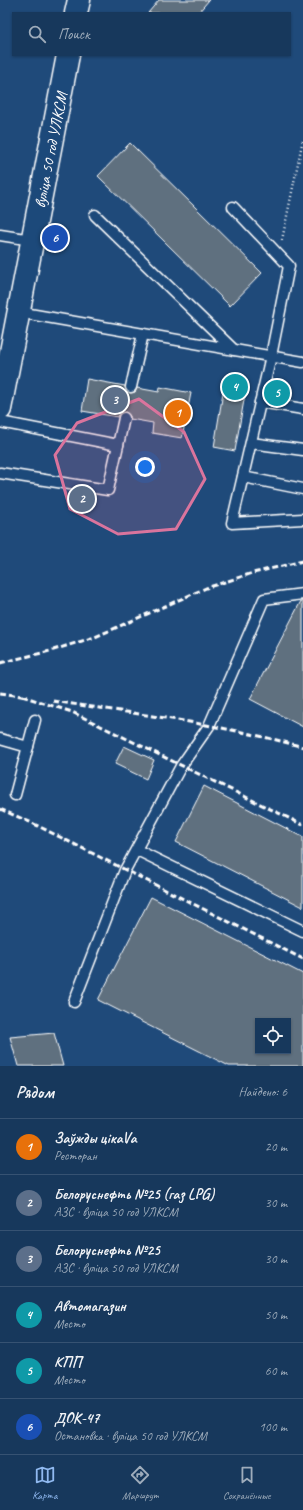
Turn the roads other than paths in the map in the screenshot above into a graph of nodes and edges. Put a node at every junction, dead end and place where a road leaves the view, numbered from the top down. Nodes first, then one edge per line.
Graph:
1 (79, 0) edge
2 (76, 12) edge
3 (68, 56) edge
4 (233, 207) dead end
5 (96, 216) dead end
6 (0, 235) edge
7 (32, 240) junction
8 (18, 312) junction
9 (143, 334) junction
10 (234, 350) junction
11 (271, 356) junction
12 (303, 362) edge
13 (132, 387) dead end
14 (260, 402) junction
15 (303, 409) edge
16 (0, 410) edge
17 (124, 418) dead end
18 (0, 422) edge
19 (251, 443) junction
20 (118, 445) junction
21 (303, 450) edge
22 (0, 473) edge
23 (243, 477) junction
24 (303, 489) edge
25 (303, 519) edge
26 (303, 594) edge
27 (35, 720) dead end
28 (0, 739) edge
29 (28, 747) junction
30 (14, 795) dead end
31 (136, 850) junction
32 (303, 931) edge
33 (74, 1002) dead end

1 - 2 main road
3 - 7 main road, вуліца 50 год УЛКСМ
4 - 11 lane
5 - 10 lane
6 - 7 lane
7 - 8 main road, вуліца 50 год УЛКСМ
8 - 9 lane
8 - 16 main road, вуліца 50 год УЛКСМ
9 - 10 lane
9 - 13 lane
10 - 11 lane
11 - 12 lane
11 - 14 lane
14 - 15 lane
14 - 19 lane
17 - 20 lane
18 - 20 lane
19 - 21 lane
19 - 23 lane
20 - 22 lane
23 - 24 lane
23 - 25 lane
26 - 31 lane
27 - 29 lane
28 - 29 lane
29 - 30 lane
31 - 32 lane
31 - 33 lane

